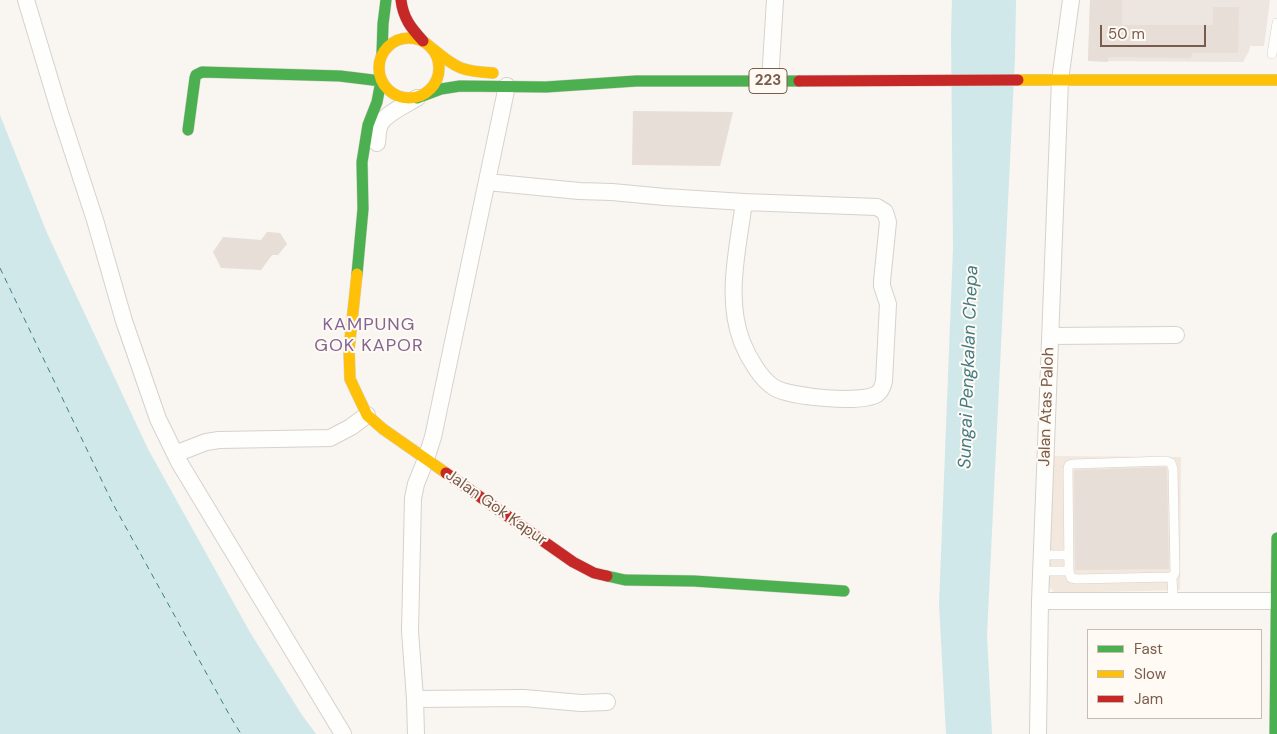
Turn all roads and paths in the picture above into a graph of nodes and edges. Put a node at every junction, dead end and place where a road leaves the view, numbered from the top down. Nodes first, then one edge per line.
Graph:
1 (26, 0) edge
2 (386, 0) edge
3 (401, 0) edge
4 (775, 0) edge
5 (1071, 0) edge
6 (1277, 23) edge
7 (423, 41) junction
8 (433, 50) junction
9 (382, 54) junction
10 (1273, 67) edge
11 (547, 76) dead end
12 (505, 80) junction
13 (1060, 80) junction
14 (381, 81) junction
15 (636, 81) junction
16 (770, 81) junction
17 (417, 98) junction
18 (188, 130) dead end
19 (487, 182) junction
20 (744, 202) junction
21 (363, 209) junction
22 (1176, 335) dead end
23 (1050, 336) junction
24 (367, 415) junction
25 (175, 454) junction
26 (426, 459) junction
27 (1277, 538) edge
28 (1069, 555) junction
29 (1041, 563) junction
30 (1069, 571) junction
31 (1172, 577) junction
32 (844, 591) dead end
33 (1172, 601) junction
34 (1276, 601) edge
35 (1040, 602) junction
36 (1277, 628) edge
37 (415, 699) junction
38 (607, 702) dead end
39 (342, 734) edge
40 (416, 734) edge
41 (1038, 734) edge
42 (1275, 734) edge

1 - 25 street
2 - 9 main road
3 - 7 main road, 223
4 - 16 street
5 - 13 street, Jalan Atas Paloh
6 - 10 lane
7 - 8 main road, 223
7 - 9 main road
8 - 12 main road, 223
8 - 17 main road
9 - 14 main road
10 - 13 main road, 223
11 - 15 main road, 223
12 - 15 main road, 223
12 - 17 main road, 223
12 - 19 street
13 - 16 main road, 223
13 - 23 street, Jalan Atas Paloh
14 - 17 main road, 223
14 - 18 main road
14 - 21 main road, Jalan Gok Kapur
15 - 16 main road, 223
17 - 21 street, Jalan Gok Kapur
19 - 20 street
19 - 26 street
20 - 20 street
21 - 24 main road, Jalan Gok Kapur
22 - 23 street
23 - 29 street, Jalan Atas Paloh
24 - 25 street
24 - 26 main road, Jalan Gok Kapur
25 - 39 street
26 - 32 main road, Jalan Gok Kapur
26 - 37 street
27 - 34 main road
28 - 29 lane
28 - 30 lane
28 - 31 lane
29 - 30 lane
29 - 35 street, Jalan Atas Paloh
30 - 31 lane
31 - 33 lane
33 - 34 street
33 - 35 street
34 - 36 main road
35 - 41 street, Jalan Atas Paloh
36 - 42 main road
37 - 38 street
37 - 40 street

